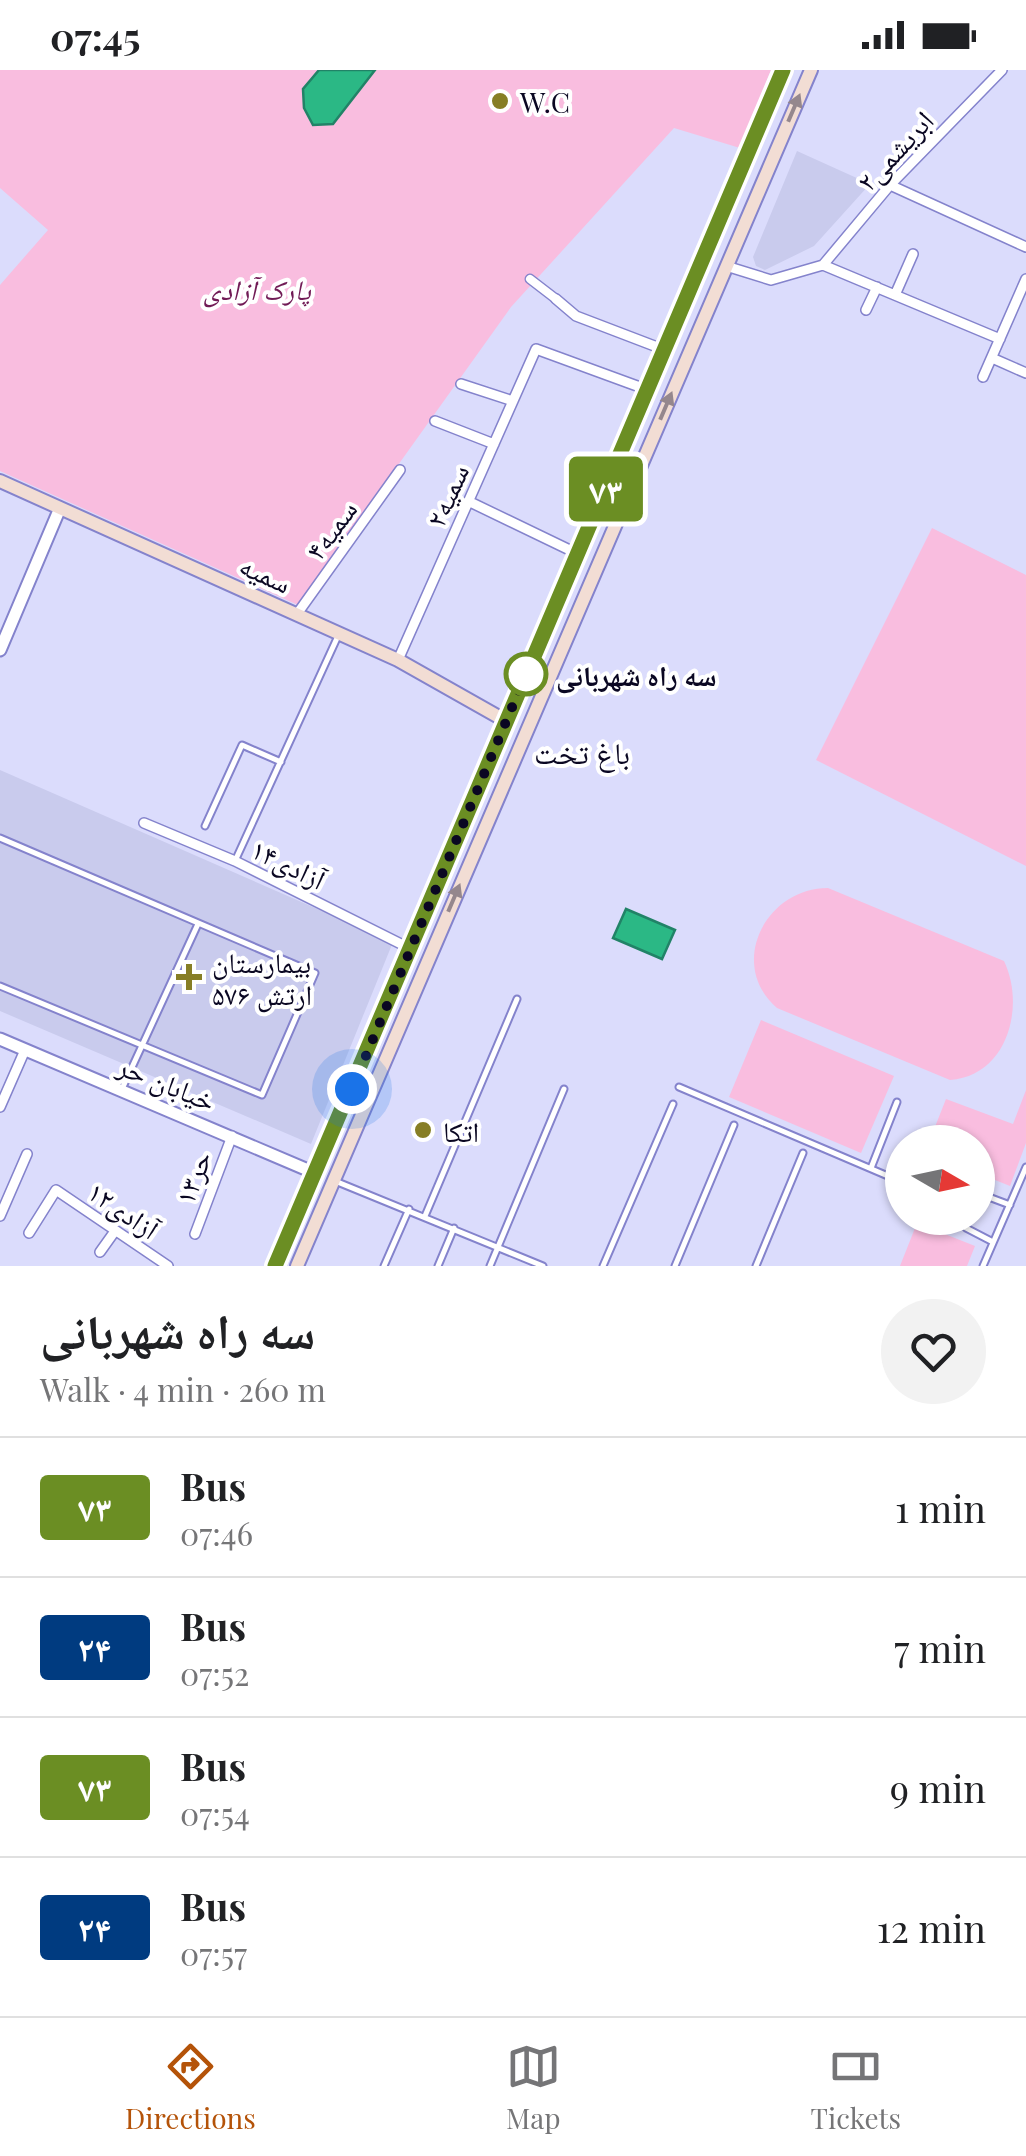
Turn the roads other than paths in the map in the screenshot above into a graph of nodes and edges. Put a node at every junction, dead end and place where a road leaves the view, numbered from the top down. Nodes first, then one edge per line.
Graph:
1 (783, 70) edge
2 (811, 70) edge
3 (1002, 70) edge
4 (890, 185) junction
5 (1026, 246) edge
6 (912, 254) dead end
7 (823, 265) junction
8 (726, 266) junction
9 (530, 279) dead end
10 (1026, 279) edge
11 (877, 288) junction
12 (895, 295) junction
13 (556, 299) joint
14 (866, 310) dead end
15 (1000, 338) junction
16 (664, 350) junction
17 (992, 358) junction
18 (1026, 373) edge
19 (984, 376) dead end
20 (462, 384) dead end
21 (648, 390) junction
22 (513, 402) junction
23 (435, 421) dead end
24 (494, 444) junction
25 (400, 470) dead end
26 (0, 481) edge
27 (468, 501) junction
28 (60, 508) junction
29 (578, 554) junction
30 (570, 574) junction
31 (590, 584) junction
32 (297, 614) junction
33 (339, 634) junction
34 (0, 650) edge
35 (398, 660) junction
36 (506, 721) junction
37 (280, 762) junction
38 (144, 823) dead end
39 (204, 826) dead end
40 (0, 838) edge
41 (235, 861) junction
42 (198, 924) junction
43 (410, 949) junction
44 (0, 986) edge
45 (516, 999) dead end
46 (0, 1039) edge
47 (142, 1046) junction
48 (25, 1050) junction
49 (679, 1088) dead end
50 (564, 1089) dead end
51 (121, 1091) junction
52 (897, 1102) dead end
53 (673, 1104) dead end
54 (0, 1106) edge
55 (734, 1125) dead end
56 (232, 1136) junction
57 (803, 1153) dead end
58 (27, 1154) dead end
59 (1026, 1166) edge
60 (871, 1168) junction
61 (315, 1173) junction
62 (885, 1174) edge
63 (332, 1180) junction
64 (4, 1197) edge
65 (995, 1199) edge
66 (1010, 1205) junction
67 (409, 1209) junction
68 (0, 1216) edge
69 (425, 1216) junction
70 (454, 1228) junction
71 (116, 1231) junction
72 (29, 1233) dead end
73 (194, 1234) dead end
74 (980, 1235) edge
75 (994, 1242) junction
76 (498, 1246) junction
77 (100, 1252) dead end
78 (532, 1264) edge
79 (168, 1266) edge
80 (275, 1266) edge
81 (298, 1266) edge
82 (384, 1266) edge
83 (438, 1266) edge
84 (490, 1266) edge
85 (542, 1266) edge
86 (603, 1266) edge
87 (675, 1266) edge
88 (756, 1266) edge
89 (983, 1266) edge

1 - 16 main road
8 -> 2 main road
3 - 4 street, ابریشمی۲
4 - 5 street
4 - 7 street, ابریشمی۲
6 - 12 street
7 - 8 street
7 - 11 street
31 -> 8 main road
9 - 13 street
10 - 15 street
11 - 12 street
11 - 14 street
12 - 15 street
13 - 16 street
15 - 17 street
16 - 21 main road
17 - 18 street
17 - 19 street
20 - 22 street
21 - 22 street, ۲سمیه
21 - 29 main road
22 - 24 street, ۲سمیه
23 - 24 street
24 - 27 street, ۲سمیه
25 - 32 street, سمیه۴
26 - 28 main road, سمیه
27 - 29 street
27 - 35 street, ۲سمیه
28 - 32 main road, سمیه
28 - 34 street
29 - 30 main road
30 - 31 main road
30 - 36 main road
63 -> 31 main road
32 - 33 main road, سمیه
33 - 35 main road, سمیه
33 - 37 lane
35 - 36 main road, سمیه
36 - 43 main road
37 - 39 lane
37 - 41 lane
38 - 41 street, آزادی۱۴
40 - 42 lane
41 - 43 street, آزادی۱۴
42 - 47 lane
42 - 47 lane
43 - 61 main road
44 - 47 lane
45 - 69 lane
46 - 48 street, خیابان حر
47 - 51 lane
48 - 51 street, خیابان حر
48 - 54 street
49 - 60 lane
50 - 76 lane
51 - 56 street, خیابان حر
52 - 60 lane
53 - 86 lane
55 - 87 lane
56 - 61 street, خیابان حر
56 - 73 street, حر۱۳
57 - 88 lane
58 - 64 street
59 - 66 lane
60 - 62 lane
61 - 63 main road
61 - 80 main road
63 - 67 lane
63 - 81 main road
64 - 68 street
65 - 66 lane
66 - 75 lane
67 - 69 lane
67 - 82 lane
69 - 70 lane
70 - 76 lane
70 - 83 lane
71 - 72 street, آزادی۱۲
71 - 77 street
71 - 79 street, آزادی۱۲
74 - 75 lane
75 - 89 lane
76 - 78 lane
76 - 84 lane
78 - 85 lane

